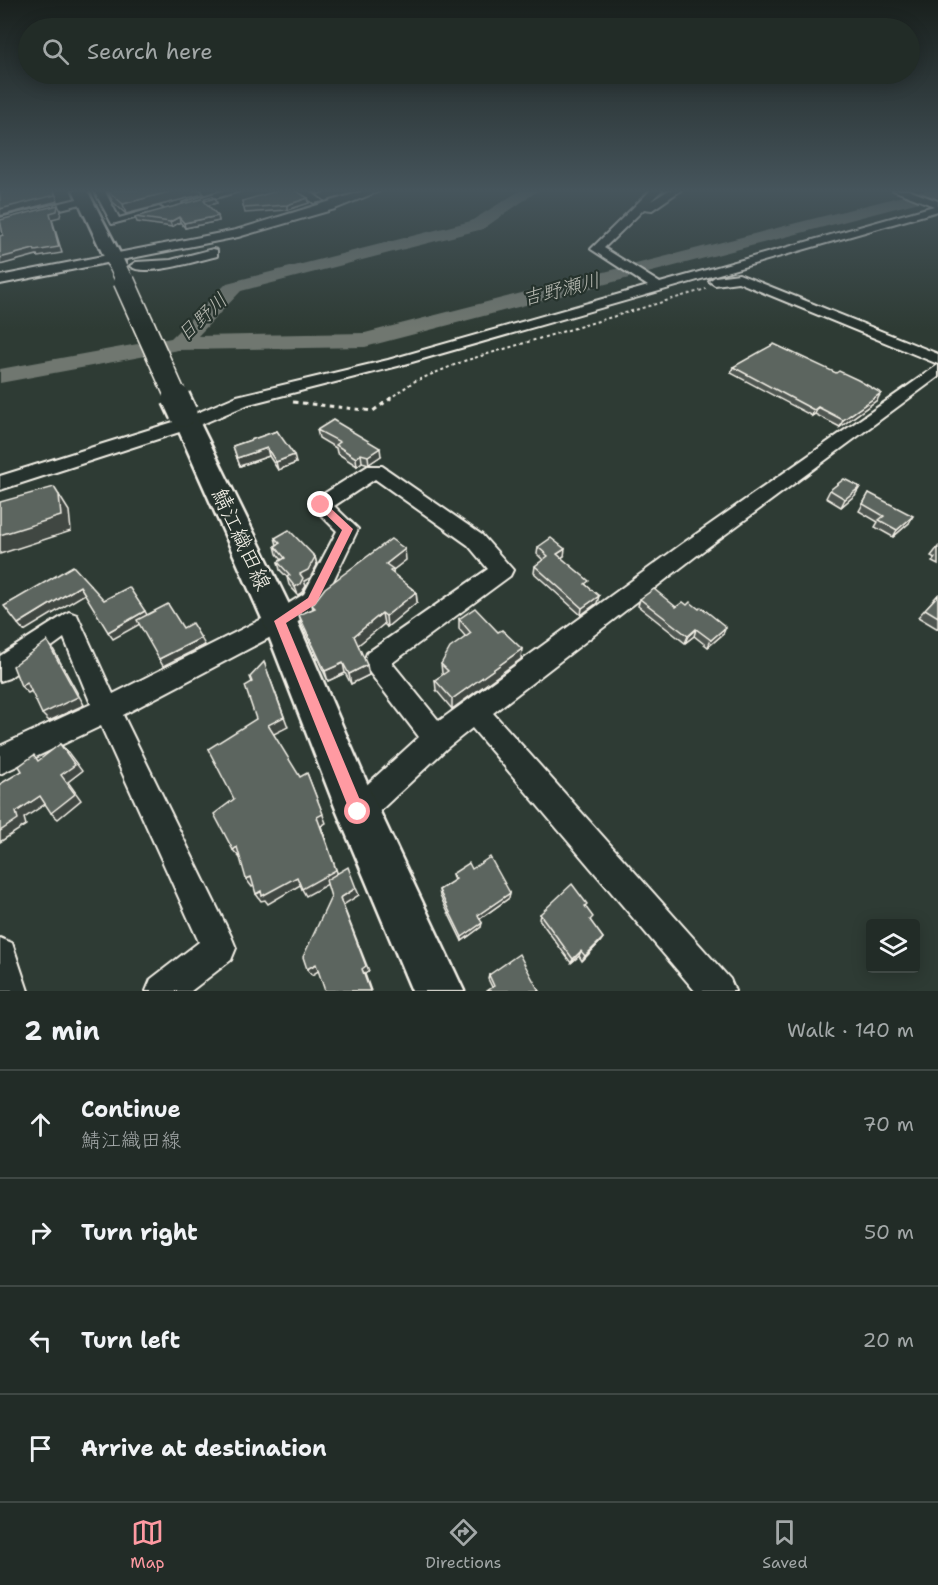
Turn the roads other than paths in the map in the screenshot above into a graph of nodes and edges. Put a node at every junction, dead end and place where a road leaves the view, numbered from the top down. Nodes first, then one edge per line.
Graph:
1 (105, 236) edge
2 (232, 236) edge
3 (267, 236) edge
4 (610, 236) edge
5 (821, 236) edge
6 (115, 261) junction
7 (0, 280) edge
8 (658, 283) junction
9 (0, 289) edge
10 (938, 359) edge
11 (938, 370) edge
12 (186, 418) junction
13 (0, 483) edge
14 (280, 621) junction
15 (0, 670) edge
16 (107, 710) junction
17 (475, 712) junction
18 (437, 739) junction
19 (0, 760) edge
20 (358, 812) junction
21 (0, 955) edge
22 (11, 991) edge
23 (163, 991) edge
24 (438, 991) edge
25 (718, 991) edge

1 - 6 main road, 鯖江織田線
2 - 6 street
3 - 9 street
4 - 8 street
5 - 8 street
6 - 7 street
6 - 12 main road, 鯖江織田線, bridge
8 - 10 street
8 - 12 street
11 - 17 street
12 - 13 street
12 - 14 main road, 鯖江織田線
14 - 16 street
14 - 18 street
14 - 20 main road, 鯖江織田線
15 - 16 street
16 - 19 street
16 - 23 street
17 - 18 street
17 - 25 street
18 - 20 street
20 - 24 main road, 鯖江織田線
21 - 22 street

